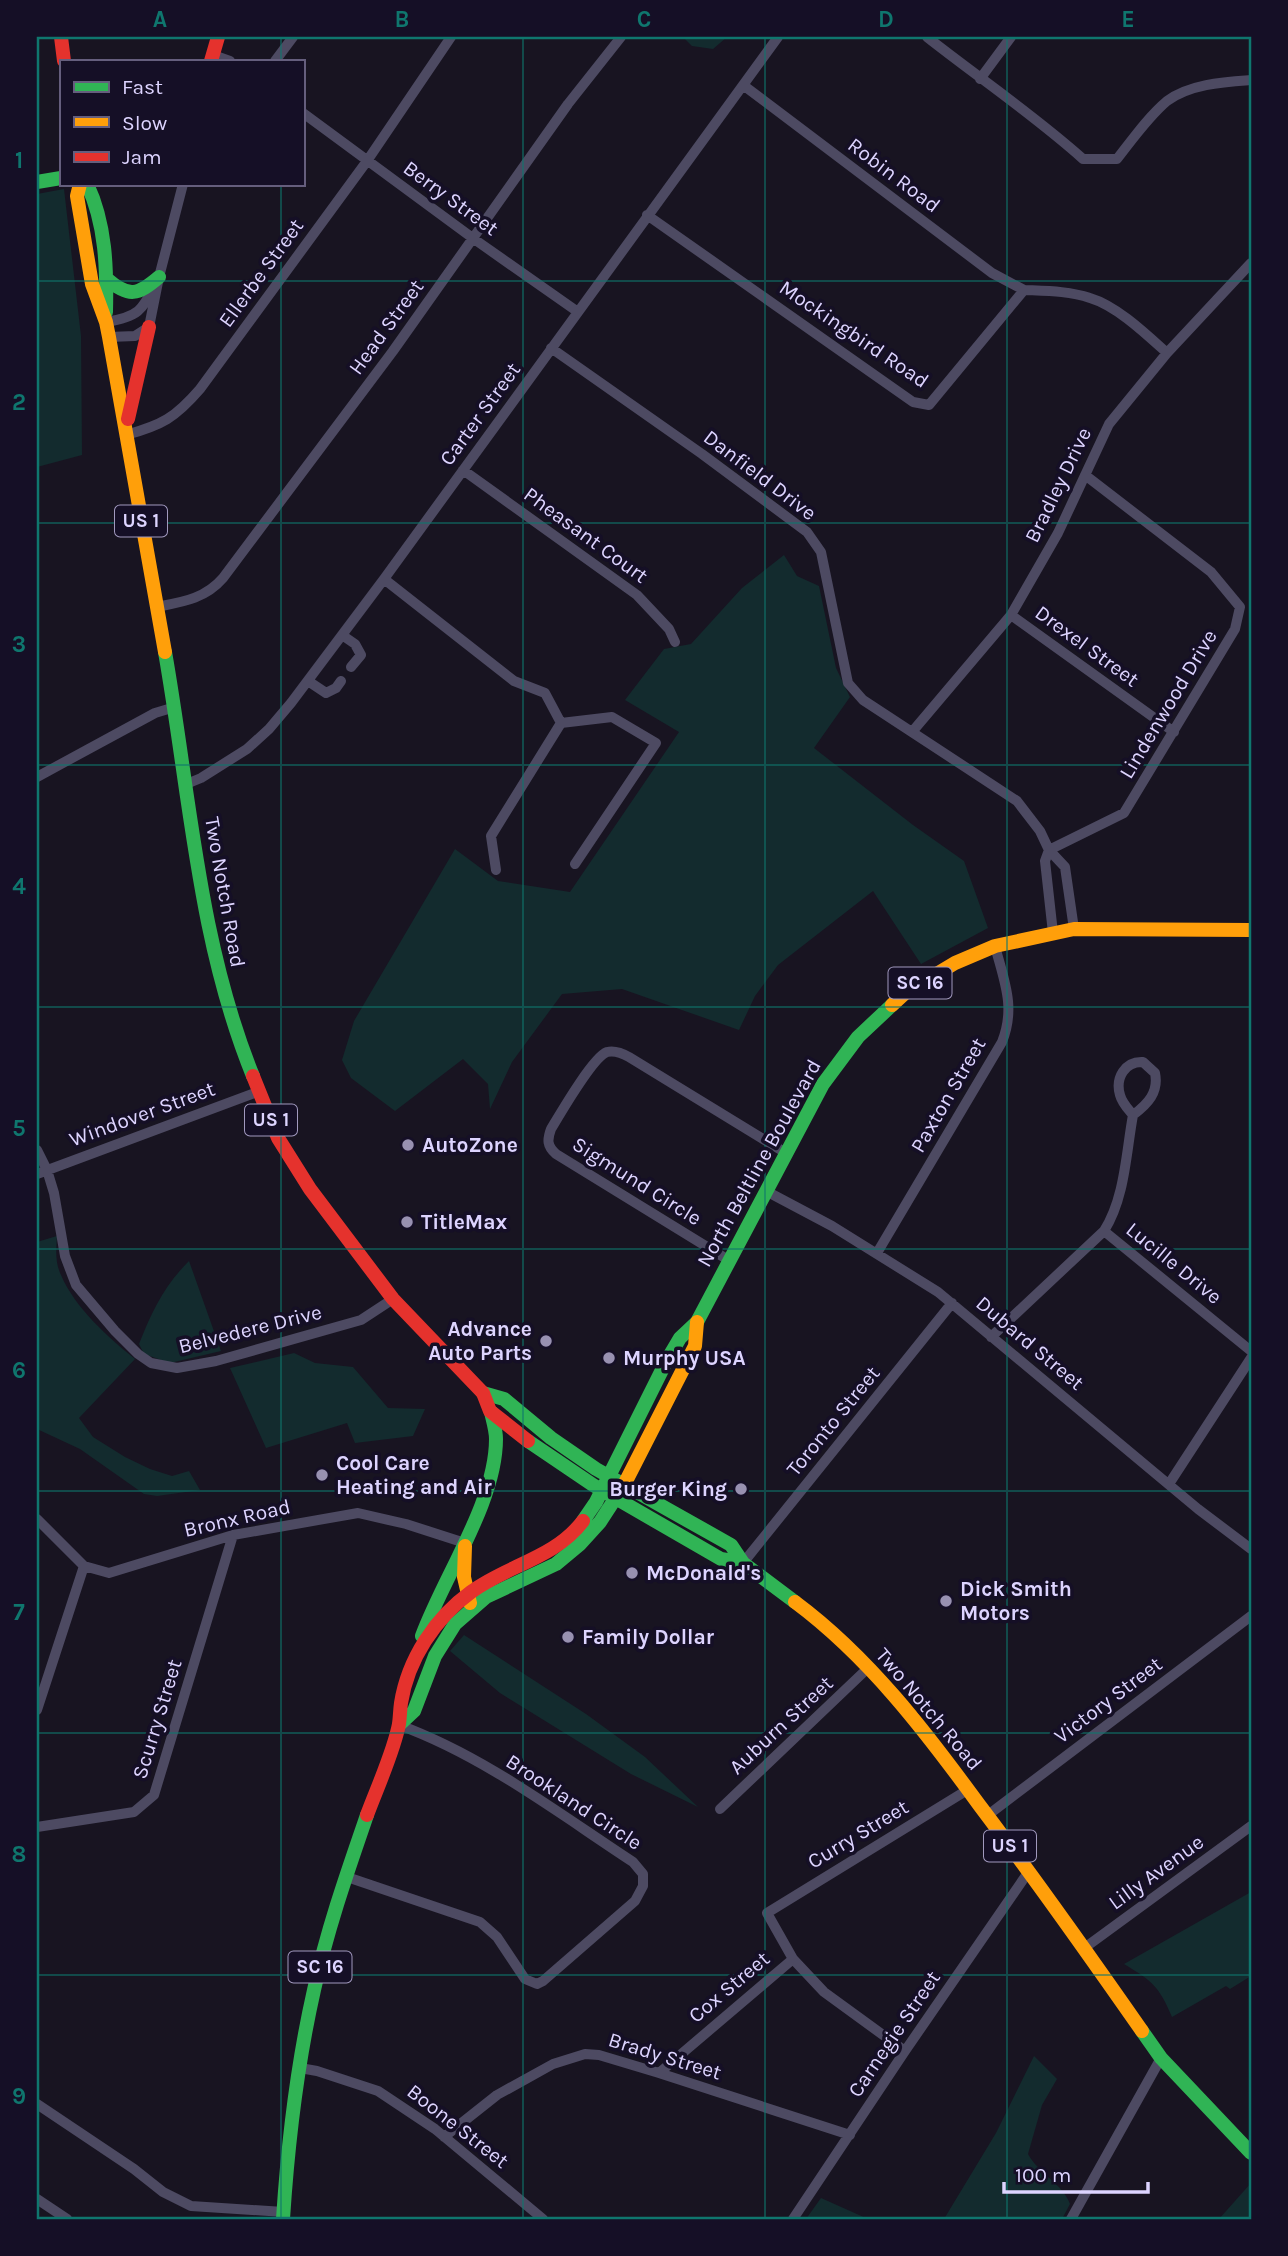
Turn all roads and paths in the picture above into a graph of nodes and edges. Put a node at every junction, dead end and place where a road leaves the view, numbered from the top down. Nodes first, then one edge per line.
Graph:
1 (61, 37) edge
2 (218, 37) edge
3 (293, 37) edge
4 (451, 37) edge
5 (621, 37) edge
6 (778, 37) edge
7 (927, 37) edge
8 (1011, 37) edge
9 (212, 58) edge
10 (64, 60) edge
11 (276, 60) edge
12 (980, 79) junction
13 (1251, 80) edge
14 (743, 85) junction
15 (304, 114) edge
16 (367, 161) junction
17 (60, 178) edge
18 (37, 182) edge
19 (80, 186) edge
20 (88, 186) edge
21 (184, 186) edge
22 (647, 215) junction
23 (474, 239) junction
24 (1251, 263) edge
25 (159, 276) junction
26 (107, 279) junction
27 (1024, 290) junction
28 (578, 312) junction
29 (149, 327) junction
30 (107, 330) junction
31 (551, 348) junction
32 (1167, 353) junction
33 (126, 435) junction
34 (463, 470) junction
35 (1085, 475) junction
36 (384, 579) junction
37 (156, 607) junction
38 (1011, 615) junction
39 (342, 635) junction
40 (675, 642) dead end
41 (351, 667) dead end
42 (308, 681) junction
43 (341, 681) dead end
44 (175, 707) junction
45 (561, 723) junction
46 (912, 732) junction
47 (1174, 733) junction
48 (37, 777) edge
49 (184, 785) junction
50 (1049, 850) junction
51 (575, 864) dead end
52 (496, 870) dead end
53 (1074, 929) junction
54 (1251, 930) edge
55 (1053, 933) junction
56 (995, 946) junction
57 (260, 1091) junction
58 (1133, 1115) junction
59 (37, 1150) edge
60 (786, 1153) junction
61 (42, 1172) edge
62 (766, 1191) junction
63 (1104, 1231) junction
64 (877, 1253) junction
65 (730, 1261) junction
66 (393, 1299) junction
67 (952, 1303) junction
68 (697, 1322) junction
69 (991, 1337) junction
70 (1251, 1352) edge
71 (1251, 1358) edge
72 (483, 1392) junction
73 (490, 1411) junction
74 (516, 1433) junction
75 (494, 1464) junction
76 (602, 1472) junction
77 (627, 1479) junction
78 (1169, 1484) junction
79 (600, 1494) junction
80 (619, 1501) junction
81 (37, 1519) edge
82 (233, 1535) junction
83 (465, 1542) junction
84 (1251, 1549) edge
85 (743, 1563) junction
86 (84, 1566) junction
87 (469, 1601) junction
88 (1251, 1616) edge
89 (417, 1656) junction
90 (868, 1668) junction
91 (37, 1710) edge
92 (399, 1725) junction
93 (969, 1789) junction
94 (720, 1809) dead end
95 (988, 1815) junction
96 (1251, 1826) edge
97 (37, 1827) edge
98 (1029, 1871) junction
99 (347, 1877) junction
100 (1083, 1950) junction
101 (793, 1959) junction
102 (905, 2051) junction
103 (1161, 2058) junction
104 (300, 2068) junction
105 (659, 2073) junction
106 (37, 2104) edge
107 (850, 2135) junction
108 (444, 2137) junction
109 (1251, 2153) edge
110 (37, 2199) edge
111 (283, 2216) edge
112 (67, 2219) edge
113 (543, 2219) edge
114 (793, 2219) edge
115 (1072, 2219) edge

1 - 10 main road
2 - 9 main road
3 - 11 street
4 - 16 street, Ellerbe Street
5 - 23 street, Head Street
6 - 14 street, Carter Street
7 - 12 street
8 - 12 street
12 - 13 street
14 - 22 street, Carter Street
14 - 27 street, Robin Road
15 - 16 street, Berry Street
16 - 23 street, Berry Street
16 - 33 street, Ellerbe Street
17 - 18 main road
19 - 30 main road, Two Notch Road / US 1
20 - 26 main road, Two Notch Road / US 1
21 - 25 street
22 - 27 street, Mockingbird Road
22 - 28 street, Carter Street
23 - 28 street, Berry Street
23 - 37 street, Head Street
24 - 32 street, Bradley Drive
25 - 26 main road
25 - 29 street
25 - 30 street
26 - 30 main road, Two Notch Road / US 1
27 - 32 street
28 - 31 street, Carter Street
29 - 30 street
29 - 33 main road
30 - 33 main road, Two Notch Road / US 1
31 - 34 street, Carter Street
31 - 46 street, Danfield Drive
32 - 35 street, Bradley Drive
33 - 37 main road, Two Notch Road / US 1
34 - 36 street, Carter Street
34 - 40 street, Pheasant Court
35 - 38 street, Bradley Drive
35 - 47 street, Lindenwood Drive
36 - 39 street, Carter Street
36 - 45 street
37 - 44 main road, Two Notch Road / US 1
38 - 46 street, Bradley Drive
38 - 47 street, Drexel Street
39 - 41 street
39 - 42 street, Carter Street
42 - 43 street
42 - 49 street, Carter Street
44 - 48 street
44 - 49 main road, Two Notch Road / US 1
45 - 51 street
45 - 52 street
46 - 50 street, Danfield Drive
47 - 50 street, Lindenwood Drive
49 - 57 main road, Two Notch Road / US 1
50 - 53 street, Danfield Drive
50 - 55 street
53 - 54 main road, North Beltline Boulevard / SC 16
53 - 55 main road, North Beltline Boulevard / SC 16
55 - 56 main road, North Beltline Boulevard / SC 16
56 - 60 main road, North Beltline Boulevard / SC 16
56 - 64 street, Paxton Street
57 - 61 street, Windover Street
57 - 66 main road, Two Notch Road / US 1
58 - 58 street
58 - 63 street
59 - 61 street, Belvedere Drive
60 - 62 main road, North Beltline Boulevard / SC 16
60 - 65 street, Sigmund Circle
61 - 66 street, Belvedere Drive
62 - 64 street, Dubard Street
62 - 65 main road, North Beltline Boulevard / SC 16
63 - 69 street
63 - 70 street, Lucille Drive
64 - 67 street, Dubard Street
65 - 68 main road, North Beltline Boulevard / SC 16
66 - 72 main road, Two Notch Road / US 1
67 - 69 street, Dubard Street
67 - 85 street, Toronto Street
68 - 76 main road, North Beltline Boulevard / SC 16
68 - 77 main road
69 - 78 street, Dubard Street
71 - 78 street
72 - 73 main road, Two Notch Road / US 1
72 - 76 main road, Two Notch Road
73 - 74 main road, Two Notch Road / US 1
73 - 75 main road
74 - 75 main road
74 - 79 main road, Two Notch Road / US 1
75 - 83 main road
76 - 77 main road, Two Notch Road / US 1
76 - 79 main road, North Beltline Boulevard / SC 16
77 - 80 main road
77 - 85 main road, Two Notch Road / US 1
78 - 84 street, Dubard Street
79 - 80 main road, Two Notch Road / US 1
79 - 87 main road, North Beltline Boulevard
80 - 85 main road, Two Notch Road
80 - 87 main road
81 - 86 street
82 - 83 street, Bronx Road
82 - 86 street, Bronx Road
82 - 97 street, Scurry Street
83 - 87 main road
83 - 89 main road
85 - 90 main road, Two Notch Road / US 1
86 - 91 street
87 - 89 main road
87 - 92 main road
88 - 95 street, Victory Street
89 - 92 main road
90 - 93 main road, Two Notch Road / US 1
90 - 94 street, Auburn Street
92 - 99 main road, SC 16
92 - 99 street, Brookland Circle
93 - 95 main road, Two Notch Road / US 1
93 - 101 street, Curry Street
95 - 98 main road, Two Notch Road / US 1
96 - 100 street, Lilly Avenue
98 - 100 main road, Two Notch Road / US 1
98 - 102 street, Carnegie Street
99 - 104 main road, SC 16
100 - 103 main road, Two Notch Road / US 1
101 - 102 street
101 - 105 street, Cox Street
102 - 107 street, Carnegie Street
103 - 109 main road, Two Notch Road / US 1
103 - 115 street
104 - 108 street, Boone Street
104 - 111 main road, SC 16
105 - 107 street, Brady Street
105 - 108 street, Brady Street
106 - 111 street
107 - 114 street, Carnegie Street
108 - 113 street, Boone Street
110 - 112 street

